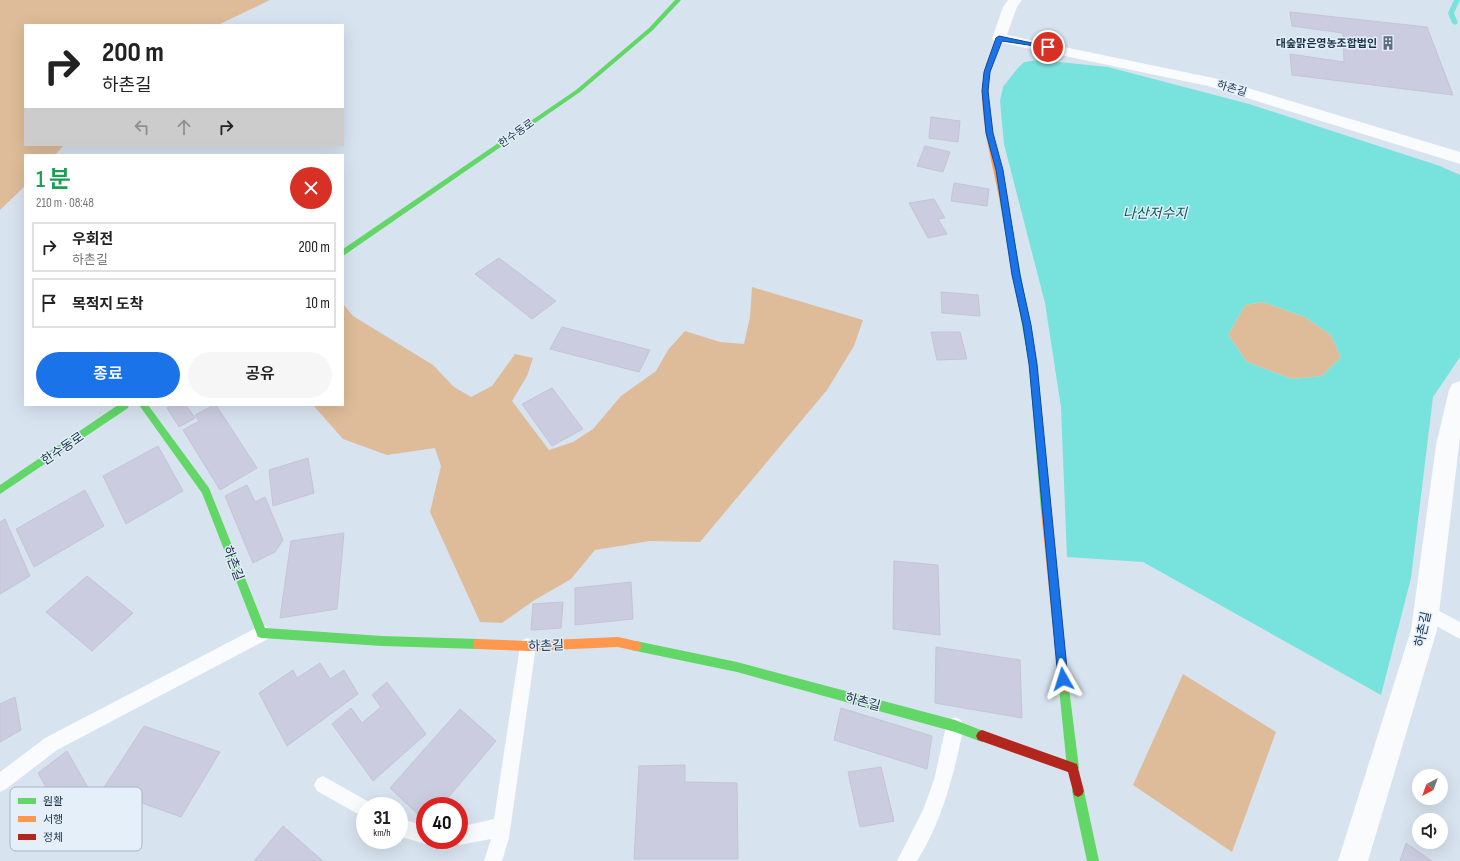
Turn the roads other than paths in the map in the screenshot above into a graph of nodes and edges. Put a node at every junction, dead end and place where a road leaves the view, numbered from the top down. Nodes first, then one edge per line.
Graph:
1 (678, 0) edge
2 (1015, 0) edge
3 (999, 38) junction
4 (1460, 158) edge
5 (344, 252) edge
6 (1460, 390) edge
7 (124, 406) edge
8 (144, 406) edge
9 (0, 490) edge
10 (1426, 612) junction
11 (1460, 630) edge
12 (262, 633) junction
13 (528, 646) junction
14 (955, 726) junction
15 (1073, 768) junction
16 (0, 783) edge
17 (323, 785) dead end
18 (356, 804) edge
19 (501, 827) junction
20 (468, 834) edge
21 (493, 861) edge
22 (906, 861) edge
23 (1093, 861) edge
24 (1353, 861) edge

1 - 5 street, 한수동로
2 - 3 street
3 - 4 street, 하촌길
3 - 15 street
6 - 10 street, 하촌길
7 - 9 street, 한수동로
8 - 12 street, 하촌길
10 - 11 lane
10 - 24 street, 하촌길
12 - 13 street, 하촌길
12 - 16 lane
13 - 14 street, 하촌길
13 - 19 lane
14 - 15 street, 하촌길
14 - 22 lane
15 - 23 street
17 - 18 lane
19 - 20 lane
19 - 21 lane

